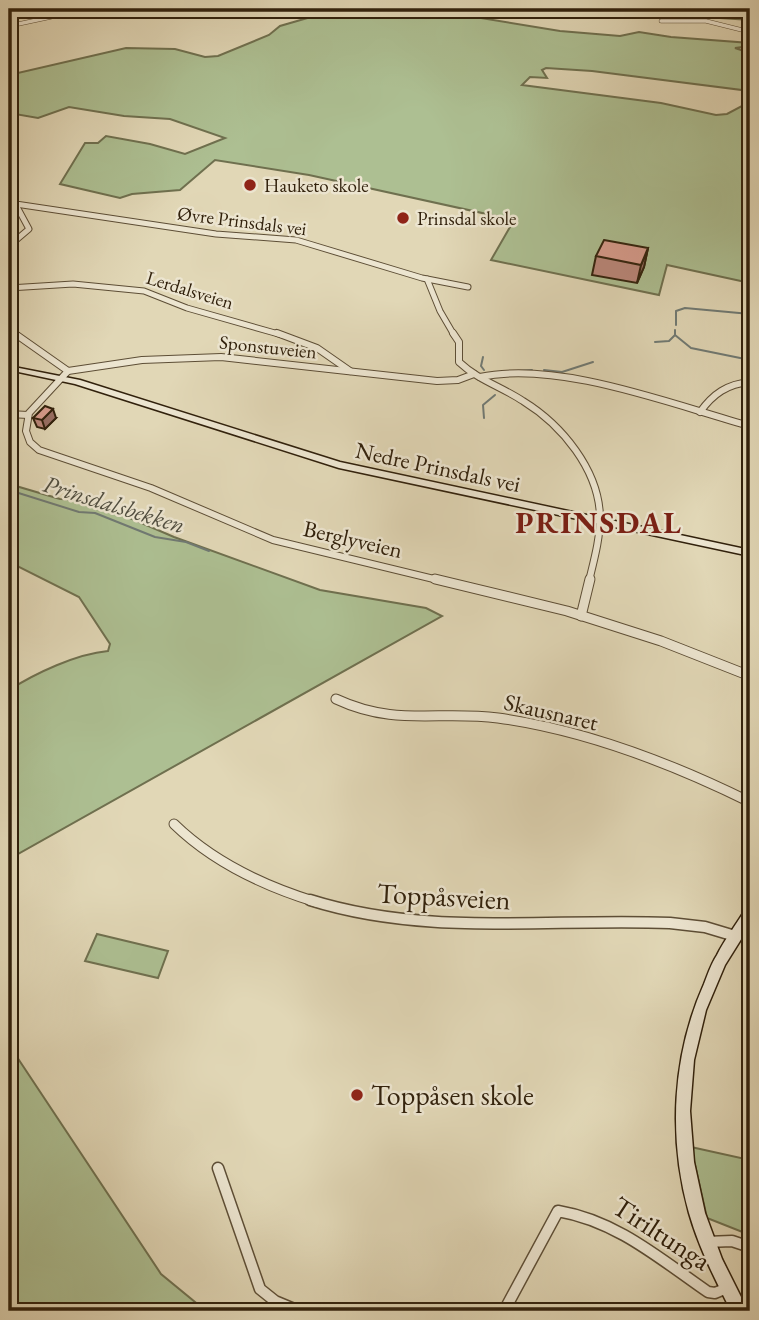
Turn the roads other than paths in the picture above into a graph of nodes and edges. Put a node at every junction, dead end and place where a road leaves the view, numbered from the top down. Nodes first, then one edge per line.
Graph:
1 (38, 9) edge
2 (52, 9) edge
3 (59, 11) edge
4 (11, 13) edge
5 (661, 21) dead end
6 (9, 26) edge
7 (750, 32) edge
8 (12, 204) edge
9 (9, 246) edge
10 (427, 279) junction
11 (9, 288) edge
12 (468, 288) dead end
13 (9, 329) edge
14 (9, 368) edge
15 (350, 371) junction
16 (477, 375) junction
17 (63, 377) junction
18 (750, 382) edge
19 (700, 412) junction
20 (9, 414) edge
21 (28, 415) junction
22 (750, 426) edge
23 (600, 522) junction
24 (750, 553) edge
25 (581, 615) junction
26 (750, 676) edge
27 (336, 699) dead end
28 (750, 802) edge
29 (174, 824) dead end
30 (748, 921) edge
31 (735, 936) junction
32 (218, 1168) dead end
33 (706, 1242) junction
34 (750, 1247) edge
35 (727, 1288) junction
36 (299, 1311) edge
37 (504, 1311) edge
38 (740, 1311) edge

1 - 4 main road
2 - 3 street
2 - 4 main road
3 - 6 street
5 - 7 street
8 - 9 street
8 - 10 street, Øvre Prinsdals vei
10 - 12 street, Øvre Prinsdals vei
10 - 16 street
11 - 15 street, Lerdalsveien
13 - 17 street
14 - 17 main road, Nedre Prinsdals vei
15 - 16 street, Sponstuveien
15 - 17 street, Sponstuveien
16 - 19 street, Sponstuveien
16 - 23 street
17 - 21 street
17 - 23 main road, Nedre Prinsdals vei
18 - 19 street
19 - 22 street, Sponstuveien
20 - 21 street
21 - 25 street, Berglyveien
23 - 24 main road, Nedre Prinsdals vei
23 - 25 street
25 - 26 street, Berglyveien
27 - 28 street, Skausnaret
29 - 31 street, Toppåsveien
30 - 31 main road
31 - 33 main road
32 - 36 street
33 - 34 street
33 - 35 main road
35 - 37 street, Tiriltunga
35 - 38 main road

